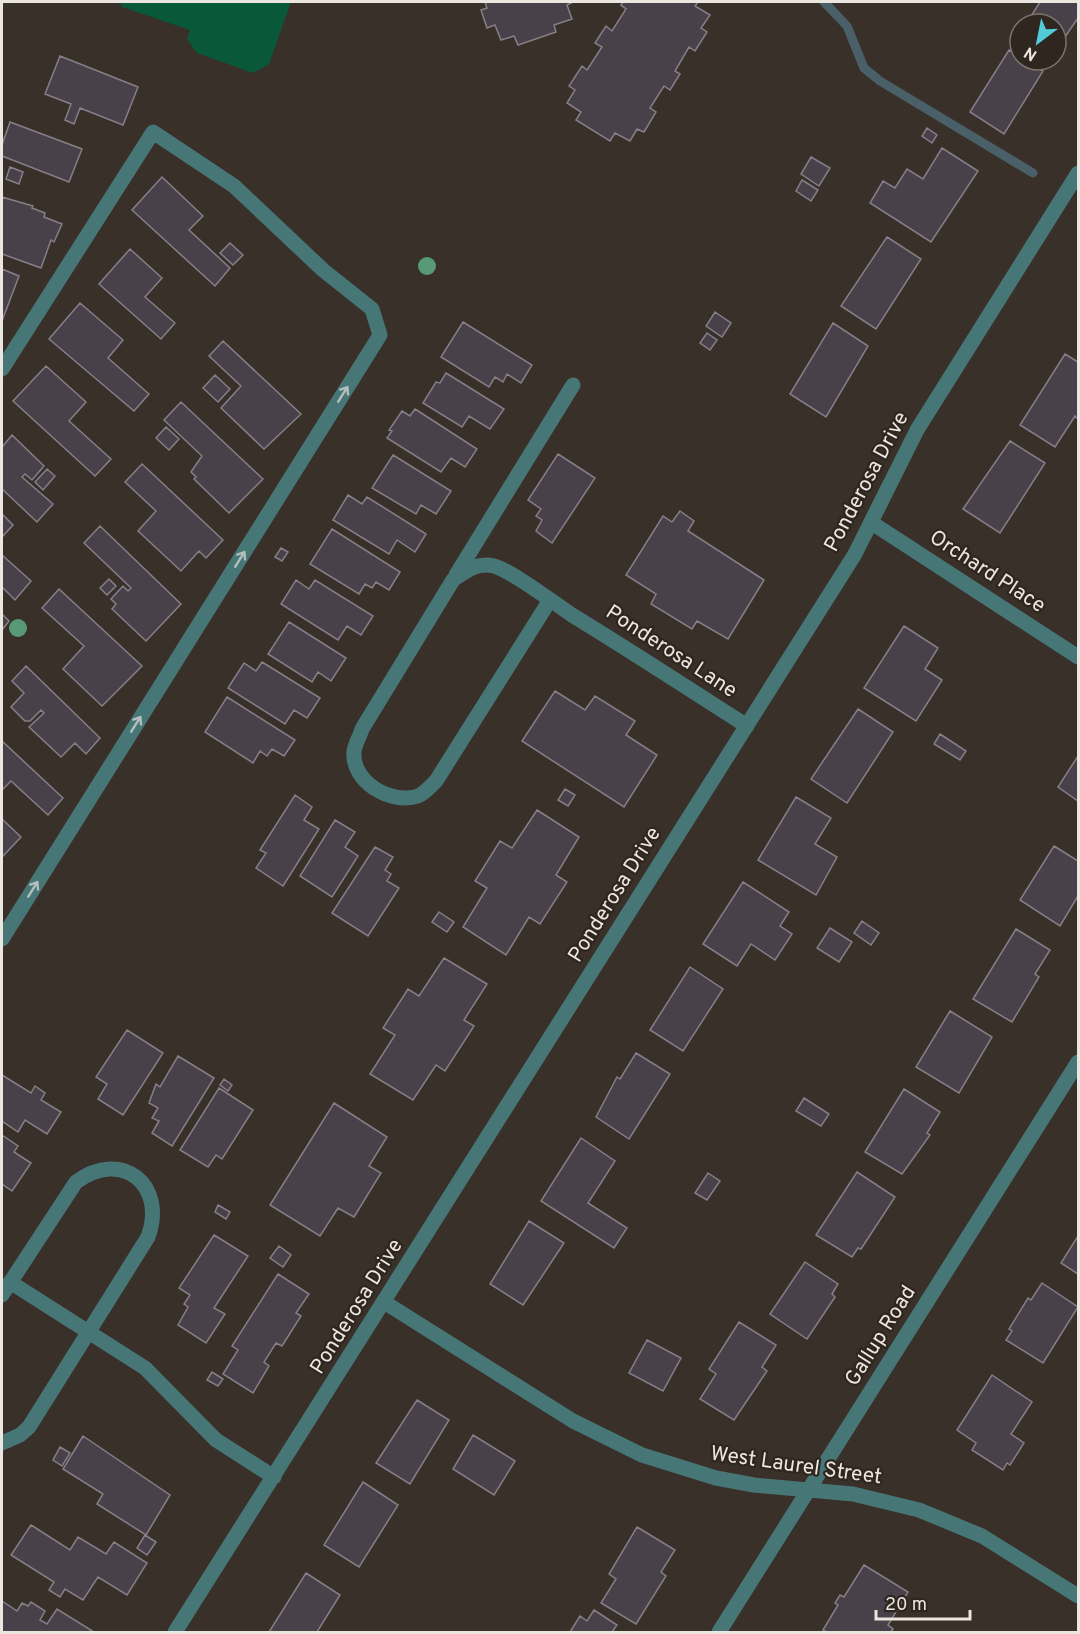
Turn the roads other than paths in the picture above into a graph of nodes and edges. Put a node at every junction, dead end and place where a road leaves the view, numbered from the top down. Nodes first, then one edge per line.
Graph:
1 (1078, 173) edge
2 (2, 369) edge
3 (573, 385) dead end
4 (872, 523) junction
5 (453, 580) junction
6 (550, 600) junction
7 (1078, 657) edge
8 (747, 726) junction
9 (2, 939) edge
10 (1078, 1062) edge
11 (10, 1282) junction
12 (2, 1295) edge
13 (384, 1302) junction
14 (88, 1332) junction
15 (2, 1443) edge
16 (274, 1477) junction
17 (808, 1491) junction
18 (1078, 1596) edge
19 (175, 1632) edge
20 (719, 1632) edge

1 - 4 street, Ponderosa Drive
9 -> 2 street
3 - 5 street
4 - 7 street, Orchard Place
4 - 8 street, Ponderosa Drive
5 - 6 street, Ponderosa Lane
5 - 6 street
6 - 8 street, Ponderosa Lane
8 - 13 street, Ponderosa Drive
10 - 17 street, Gallup Road
11 - 12 street
11 - 14 street
11 - 14 street
13 - 16 street, Ponderosa Drive
13 - 17 street, West Laurel Street
14 - 15 street
14 - 16 street
16 - 19 street, Ponderosa Drive
17 - 18 street, West Laurel Street
17 - 20 street, Gallup Road

